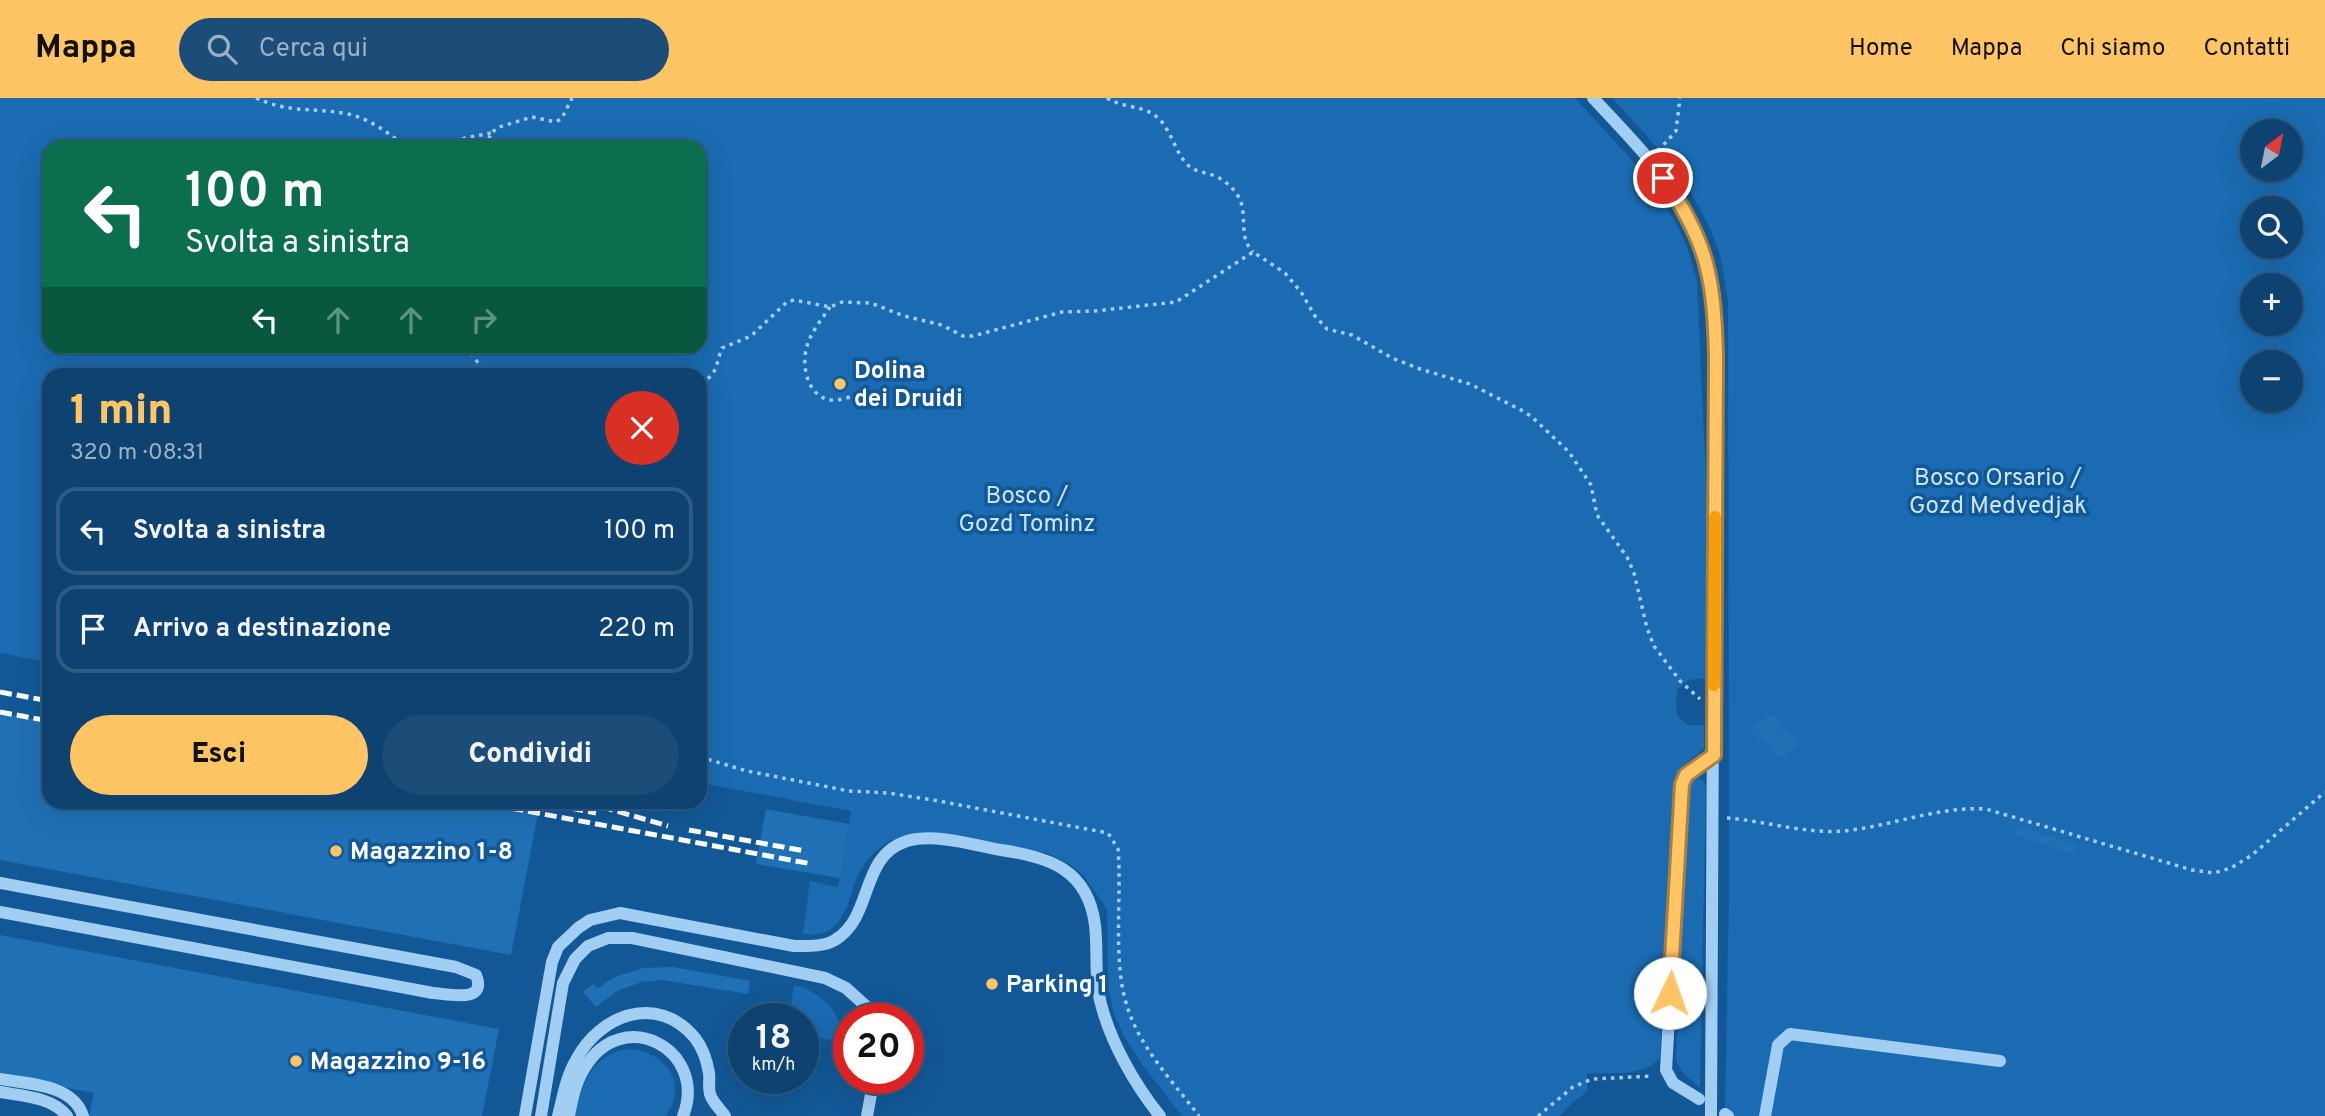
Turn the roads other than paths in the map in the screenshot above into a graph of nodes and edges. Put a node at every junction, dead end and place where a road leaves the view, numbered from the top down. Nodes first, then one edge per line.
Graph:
1 (1593, 98) edge
2 (1714, 755) junction
3 (0, 883) edge
4 (0, 912) edge
5 (860, 1003) edge
6 (2000, 1061) dead end
7 (0, 1079) edge
8 (0, 1092) edge
9 (871, 1094) edge
10 (1699, 1098) dead end
11 (66, 1116) edge
12 (83, 1116) edge
13 (525, 1116) edge
14 (541, 1116) edge
15 (558, 1116) edge
16 (569, 1116) edge
17 (683, 1116) edge
18 (725, 1116) edge
19 (867, 1116) edge
20 (1160, 1116) edge
21 (1711, 1116) edge
22 (1765, 1116) edge

1 - 2 street
2 - 10 street
2 - 21 street
3 - 4 street
5 - 14 street
6 - 22 street
7 - 12 street
8 - 11 street
9 - 19 street
13 - 20 street
15 - 18 street
16 - 17 street

